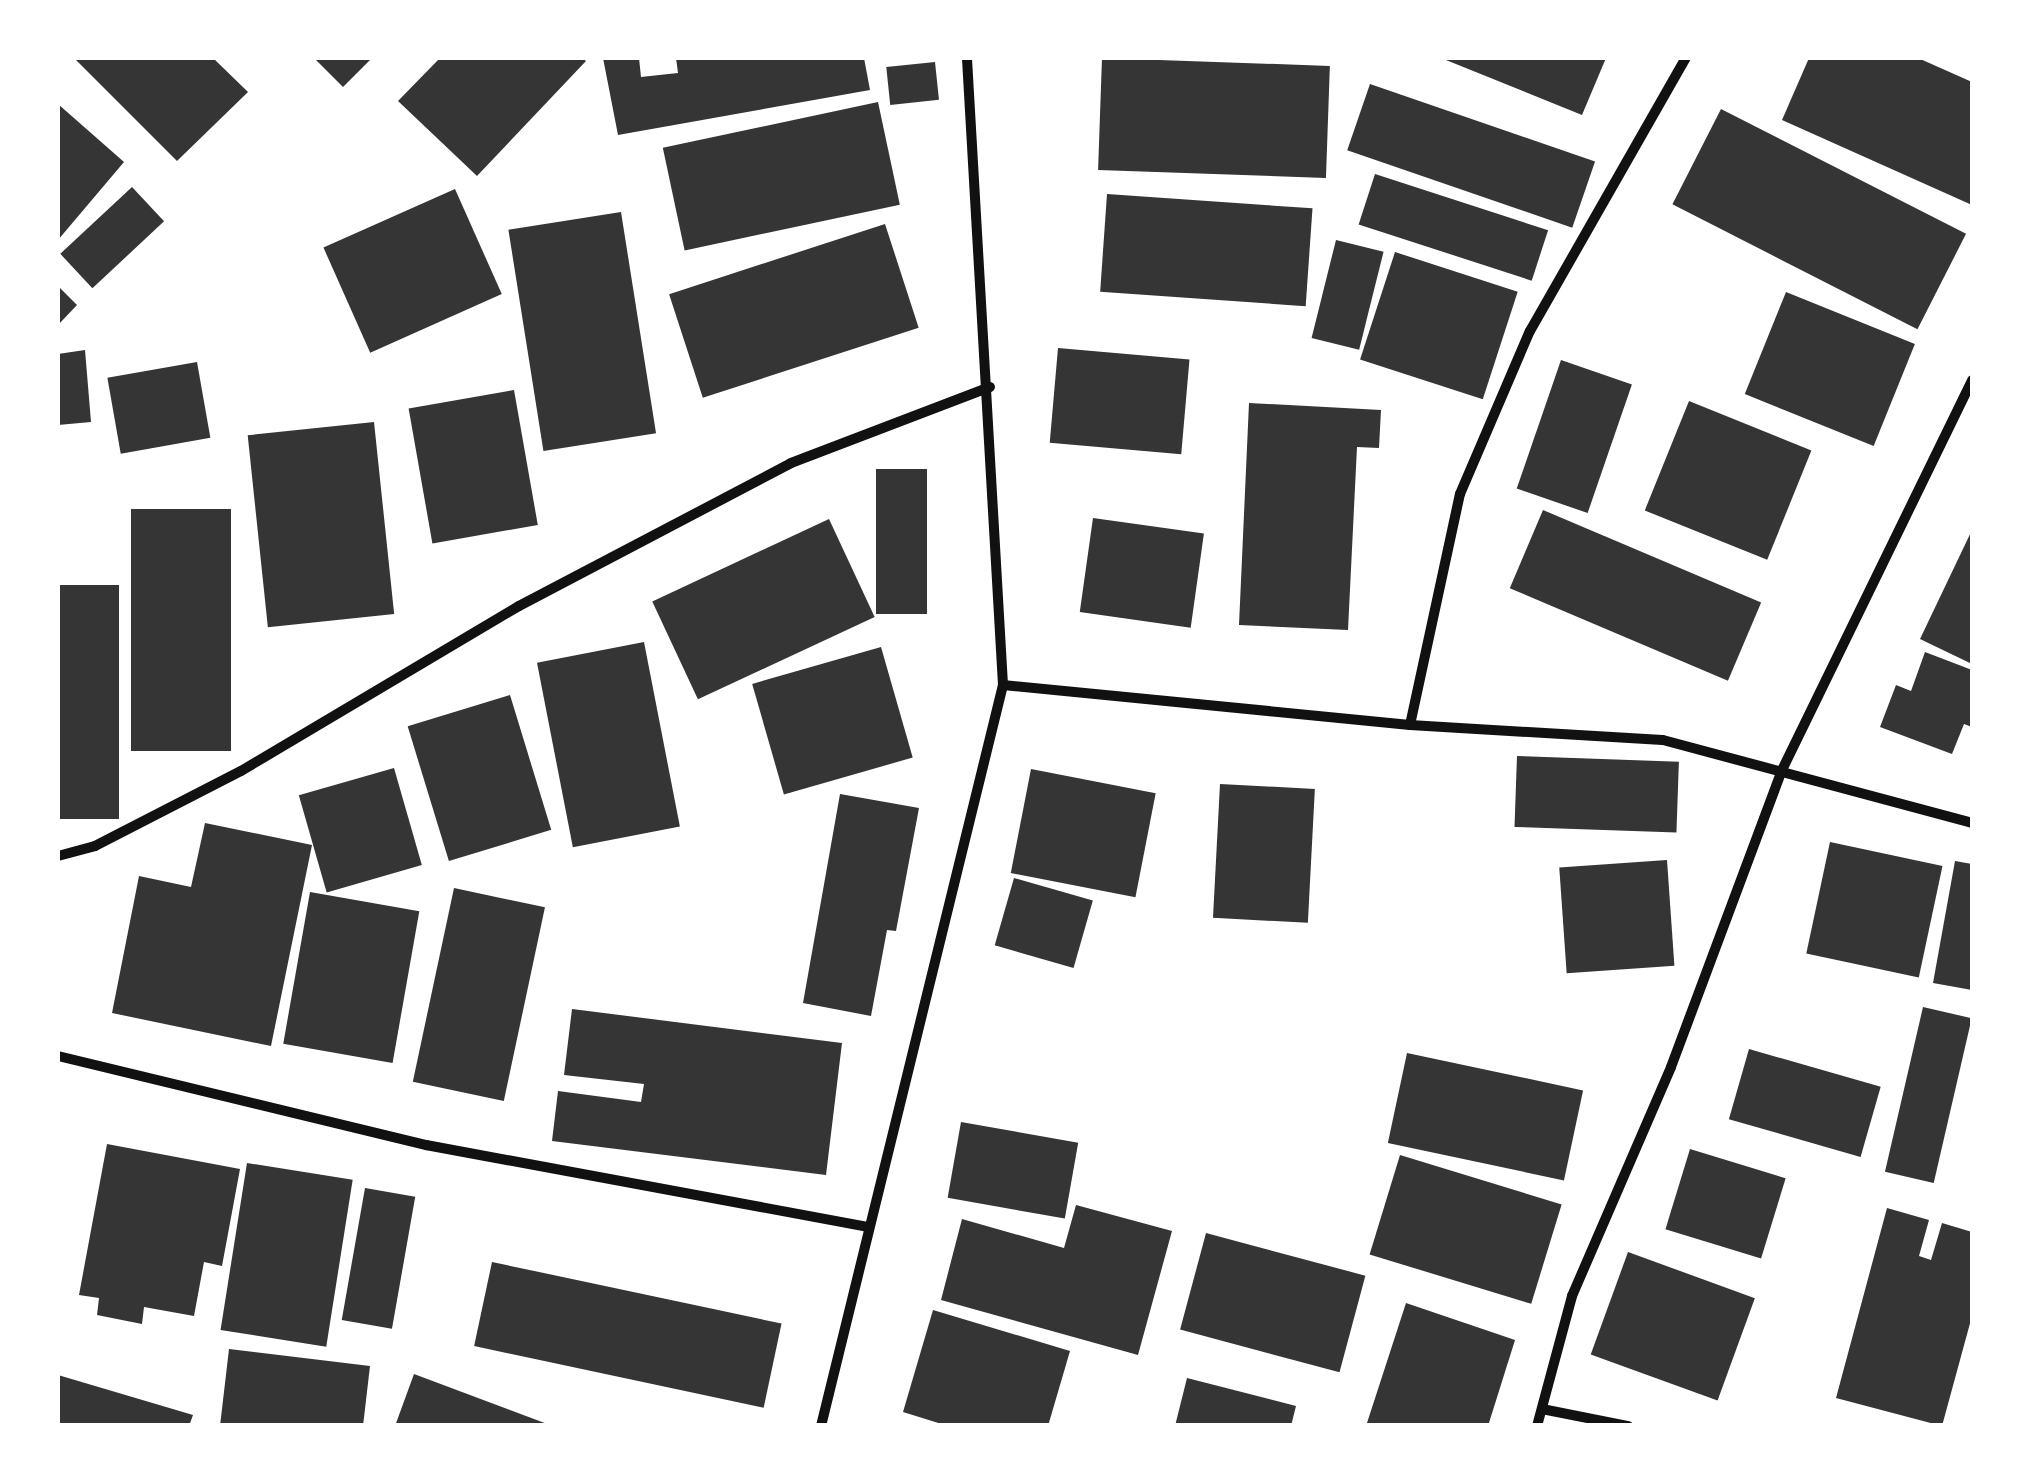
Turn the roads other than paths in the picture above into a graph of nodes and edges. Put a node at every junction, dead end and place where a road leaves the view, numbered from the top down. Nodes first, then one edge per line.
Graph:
1 (967, 58) edge
2 (1686, 58) edge
3 (1972, 380) edge
4 (990, 387) junction
5 (1003, 685) junction
6 (1410, 726) junction
7 (1782, 770) junction
8 (1972, 823) edge
9 (58, 856) edge
10 (58, 1056) edge
11 (867, 1227) junction
12 (1542, 1408) junction
13 (820, 1426) edge
14 (1537, 1426) edge
15 (1628, 1426) edge

1 - 4 street
2 - 6 street
3 - 7 street
4 - 5 street
4 - 9 street
5 - 6 street
5 - 11 street
6 - 7 street
7 - 8 street
7 - 12 street
10 - 11 street
11 - 13 street
12 - 14 street
12 - 15 street

